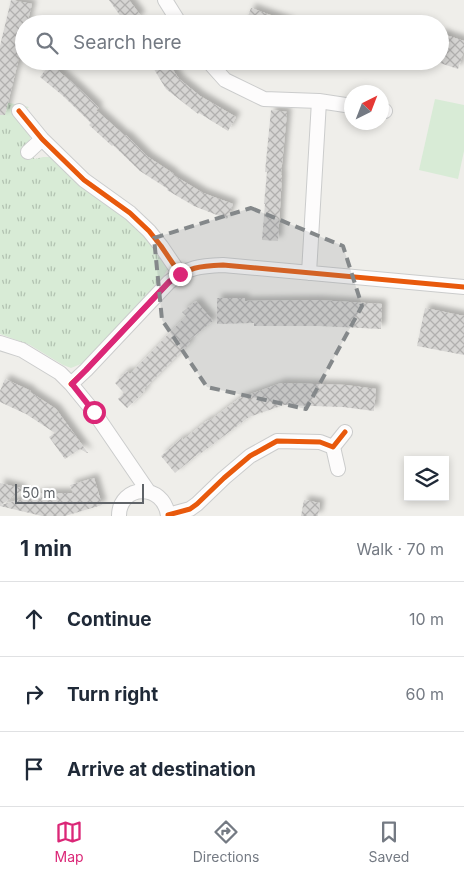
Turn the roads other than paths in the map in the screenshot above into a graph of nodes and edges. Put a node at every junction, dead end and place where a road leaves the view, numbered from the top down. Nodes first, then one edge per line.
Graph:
1 (165, 0) edge
2 (174, 15) edge
3 (216, 70) edge
4 (319, 101) junction
5 (344, 105) edge
6 (19, 111) dead end
7 (42, 138) junction
8 (28, 152) dead end
9 (309, 272) junction
10 (180, 274) junction
11 (464, 287) edge
12 (0, 343) edge
13 (72, 384) junction
14 (345, 432) dead end
15 (333, 447) junction
16 (338, 469) dead end
17 (148, 492) junction
18 (168, 515) edge
19 (119, 516) edge

1 - 2 street
3 - 4 street
4 - 5 street
4 - 9 street
6 - 7 street
7 - 8 street
7 - 10 street
9 - 10 street
9 - 11 street
10 - 13 street
12 - 13 street
13 - 17 street
14 - 15 street
15 - 16 street
15 - 18 street
17 - 18 street
17 - 19 street

